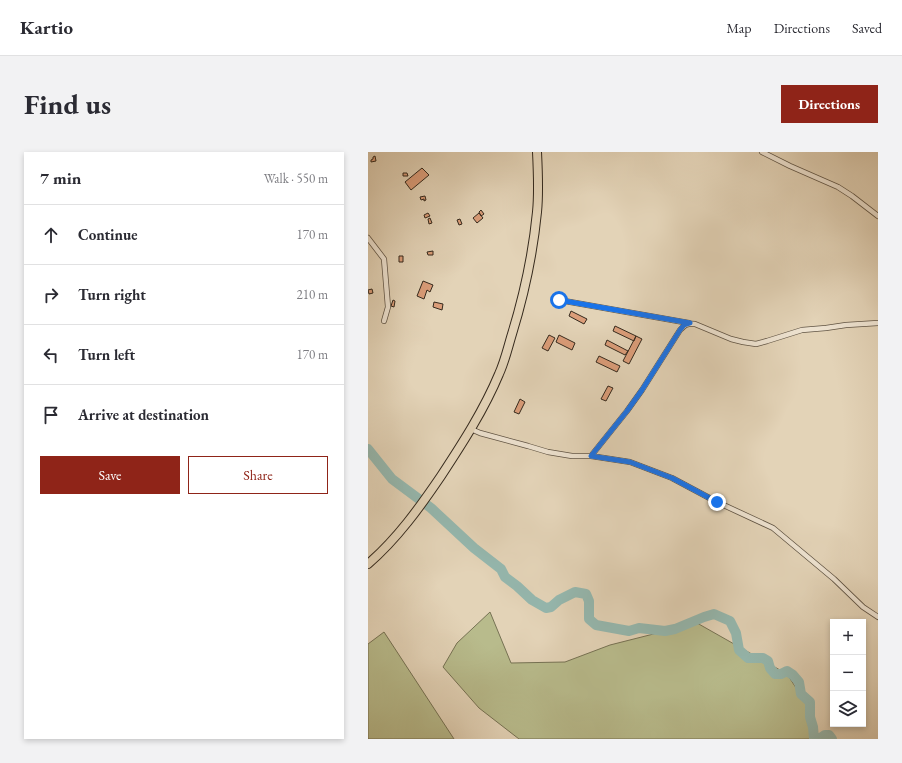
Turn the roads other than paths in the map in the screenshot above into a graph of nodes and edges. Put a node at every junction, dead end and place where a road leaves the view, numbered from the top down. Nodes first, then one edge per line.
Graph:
1 (537, 152) edge
2 (762, 152) edge
3 (878, 216) edge
4 (368, 238) edge
5 (559, 300) dead end
6 (384, 321) dead end
7 (690, 323) junction
8 (878, 323) edge
9 (471, 429) junction
10 (591, 456) junction
11 (368, 564) edge
12 (878, 618) edge

1 - 9 highway
2 - 3 street
4 - 6 street
5 - 7 street
7 - 8 street
7 - 10 street
9 - 10 street
9 - 11 highway
10 - 12 street

